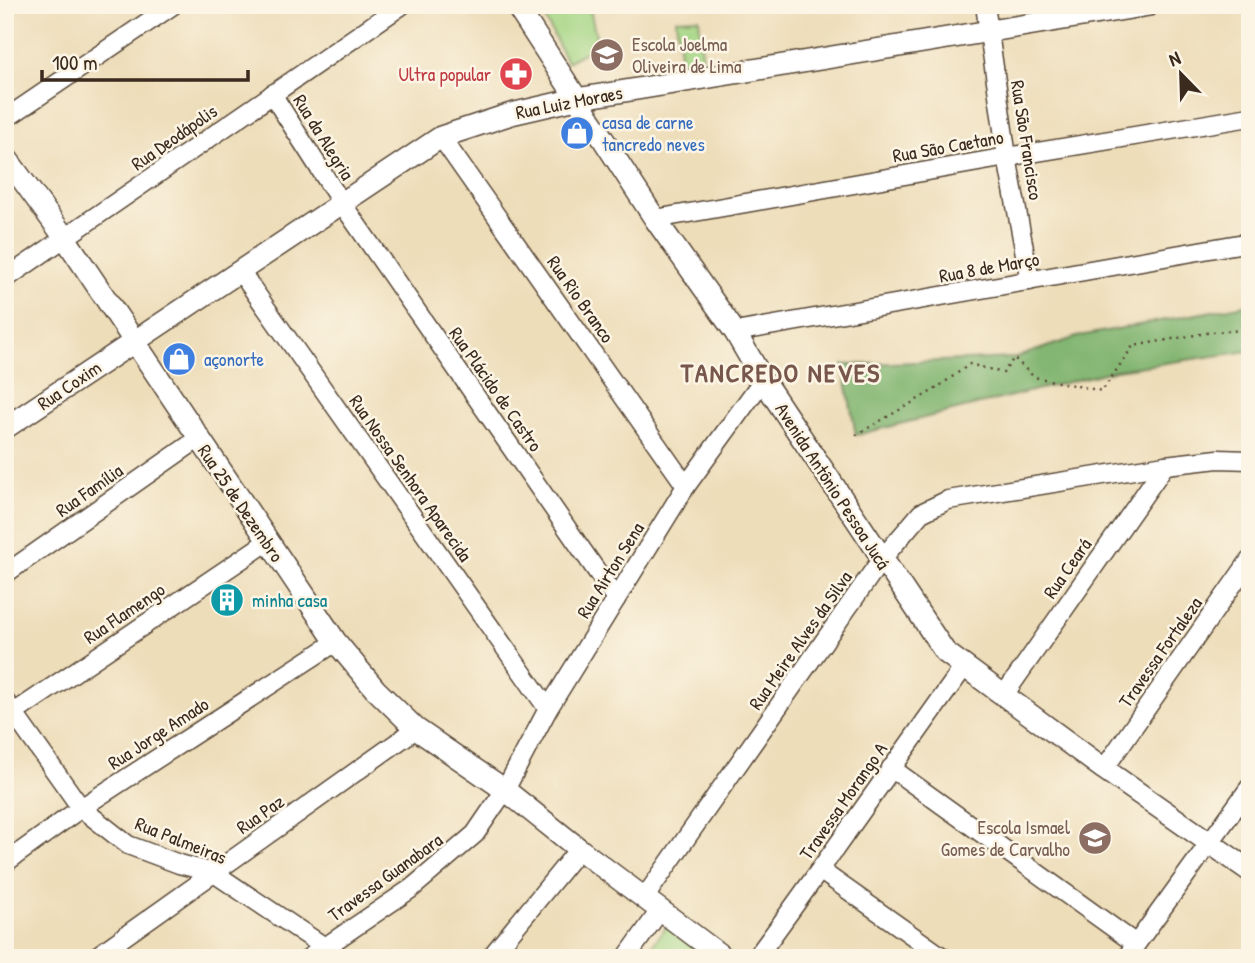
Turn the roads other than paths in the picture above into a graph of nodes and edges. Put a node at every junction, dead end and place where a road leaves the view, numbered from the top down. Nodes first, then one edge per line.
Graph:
1 (173, 5) edge
2 (402, 5) edge
3 (516, 5) edge
4 (985, 5) edge
5 (1149, 5) edge
6 (989, 33) junction
7 (272, 94) junction
8 (576, 99) junction
9 (1250, 117) edge
10 (5, 119) edge
11 (441, 137) junction
12 (5, 156) edge
13 (1007, 157) junction
14 (341, 202) junction
15 (655, 219) junction
16 (65, 238) junction
17 (1250, 242) edge
18 (240, 271) junction
19 (5, 279) edge
20 (1030, 281) junction
21 (735, 332) junction
22 (133, 342) junction
23 (763, 380) junction
24 (5, 428) edge
25 (198, 439) junction
26 (1250, 460) edge
27 (1165, 465) junction
28 (686, 486) junction
29 (267, 542) junction
30 (881, 560) junction
31 (1250, 560) edge
32 (5, 574) edge
33 (616, 599) junction
34 (336, 642) junction
35 (964, 667) junction
36 (1004, 695) junction
37 (548, 709) junction
38 (8, 712) edge
39 (416, 729) junction
40 (891, 768) junction
41 (1104, 769) junction
42 (1250, 788) edge
43 (505, 790) junction
44 (81, 808) junction
45 (1210, 841) junction
46 (579, 849) junction
47 (5, 863) edge
48 (821, 871) junction
49 (1250, 871) edge
50 (214, 873) junction
51 (653, 903) junction
52 (1131, 951) edge
53 (316, 952) edge
54 (94, 958) edge
55 (341, 958) edge
56 (490, 958) edge
57 (626, 958) edge
58 (724, 958) edge
59 (756, 958) edge
60 (944, 958) edge

1 - 10 street
2 - 7 street, Rua Deodápolis
3 - 8 street, Avenida Antônio Pessoa Jucá
4 - 6 street, Rua São Francisco
5 - 6 street, Rua Luiz Moraes
6 - 8 street, Rua Luiz Moraes
6 - 13 street, Rua São Francisco
7 - 14 street, Rua da Alegria
7 - 16 street, Rua Deodápolis
8 - 11 street, Rua Luiz Moraes
8 - 15 street, Avenida Antônio Pessoa Jucá
9 - 13 street, Rua São Caetano
11 - 14 street, Rua Luiz Moraes
11 - 28 street, Rua Rio Branco
12 - 16 street, Rua 25 de Dezembro
13 - 15 street, Rua São Caetano
13 - 20 street, Rua São Francisco
14 - 18 street, Rua Luiz Moraes
14 - 33 street, Rua Plácido de Castro
15 - 21 street, Avenida Antônio Pessoa Jucá
16 - 19 street, Rua Deodápolis
16 - 22 street, Rua 25 de Dezembro
17 - 20 street, Rua 8 de Março
18 - 22 street, Rua Luiz Moraes
18 - 37 street, Rua Nossa Senhora Aparecida
20 - 21 street, Rua 8 de Março
21 - 23 street, Avenida Antônio Pessoa Jucá
22 - 24 street, Rua Coxim
22 - 25 street, Rua 25 de Dezembro
23 - 28 street, Rua Airton Sena
23 - 30 street, Avenida Antônio Pessoa Jucá
25 - 29 street, Rua 25 de Dezembro
25 - 32 street, Rua Família
26 - 27 street, Rua Meire Alves da Silva
27 - 30 street, Rua Meire Alves da Silva
27 - 36 street, Rua Ceará
28 - 33 street, Rua Airton Sena
29 - 34 street, Rua 25 de Dezembro
29 - 38 street, Rua Flamengo
30 - 35 street, Avenida Antônio Pessoa Jucá
30 - 51 street, Rua Meire Alves da Silva
31 - 41 street, Travessa Fortaleza
33 - 37 street, Rua Airton Sena
34 - 39 street, Rua 25 de Dezembro
34 - 44 street, Rua Jorge Amado
35 - 36 street, Avenida Antônio Pessoa Jucá
35 - 40 street, Travessa Morango A
36 - 41 street, Avenida Antônio Pessoa Jucá
37 - 43 street, Rua Airton Sena
38 - 44 street, Rua Palmeiras
39 - 43 street, Rua 25 de Dezembro
39 - 50 street, Rua Paz
40 - 48 street, Travessa Morango A
40 - 52 street
41 - 45 street, Avenida Antônio Pessoa Jucá
42 - 45 street
43 - 46 street, Rua 25 de Dezembro
43 - 53 street, Travessa Guanabara
44 - 47 street, Rua Jorge Amado
44 - 50 street, Rua Palmeiras
45 - 49 street, Avenida Antônio Pessoa Jucá
45 - 52 street
46 - 51 street, Rua 25 de Dezembro
46 - 56 street
48 - 59 street, Travessa Morango A
48 - 60 street
50 - 53 street, Rua Palmeiras
50 - 54 street, Rua Paz
51 - 57 street, Rua Meire Alves da Silva
51 - 58 street, Rua 25 de Dezembro
53 - 55 street, Rua Palmeiras

